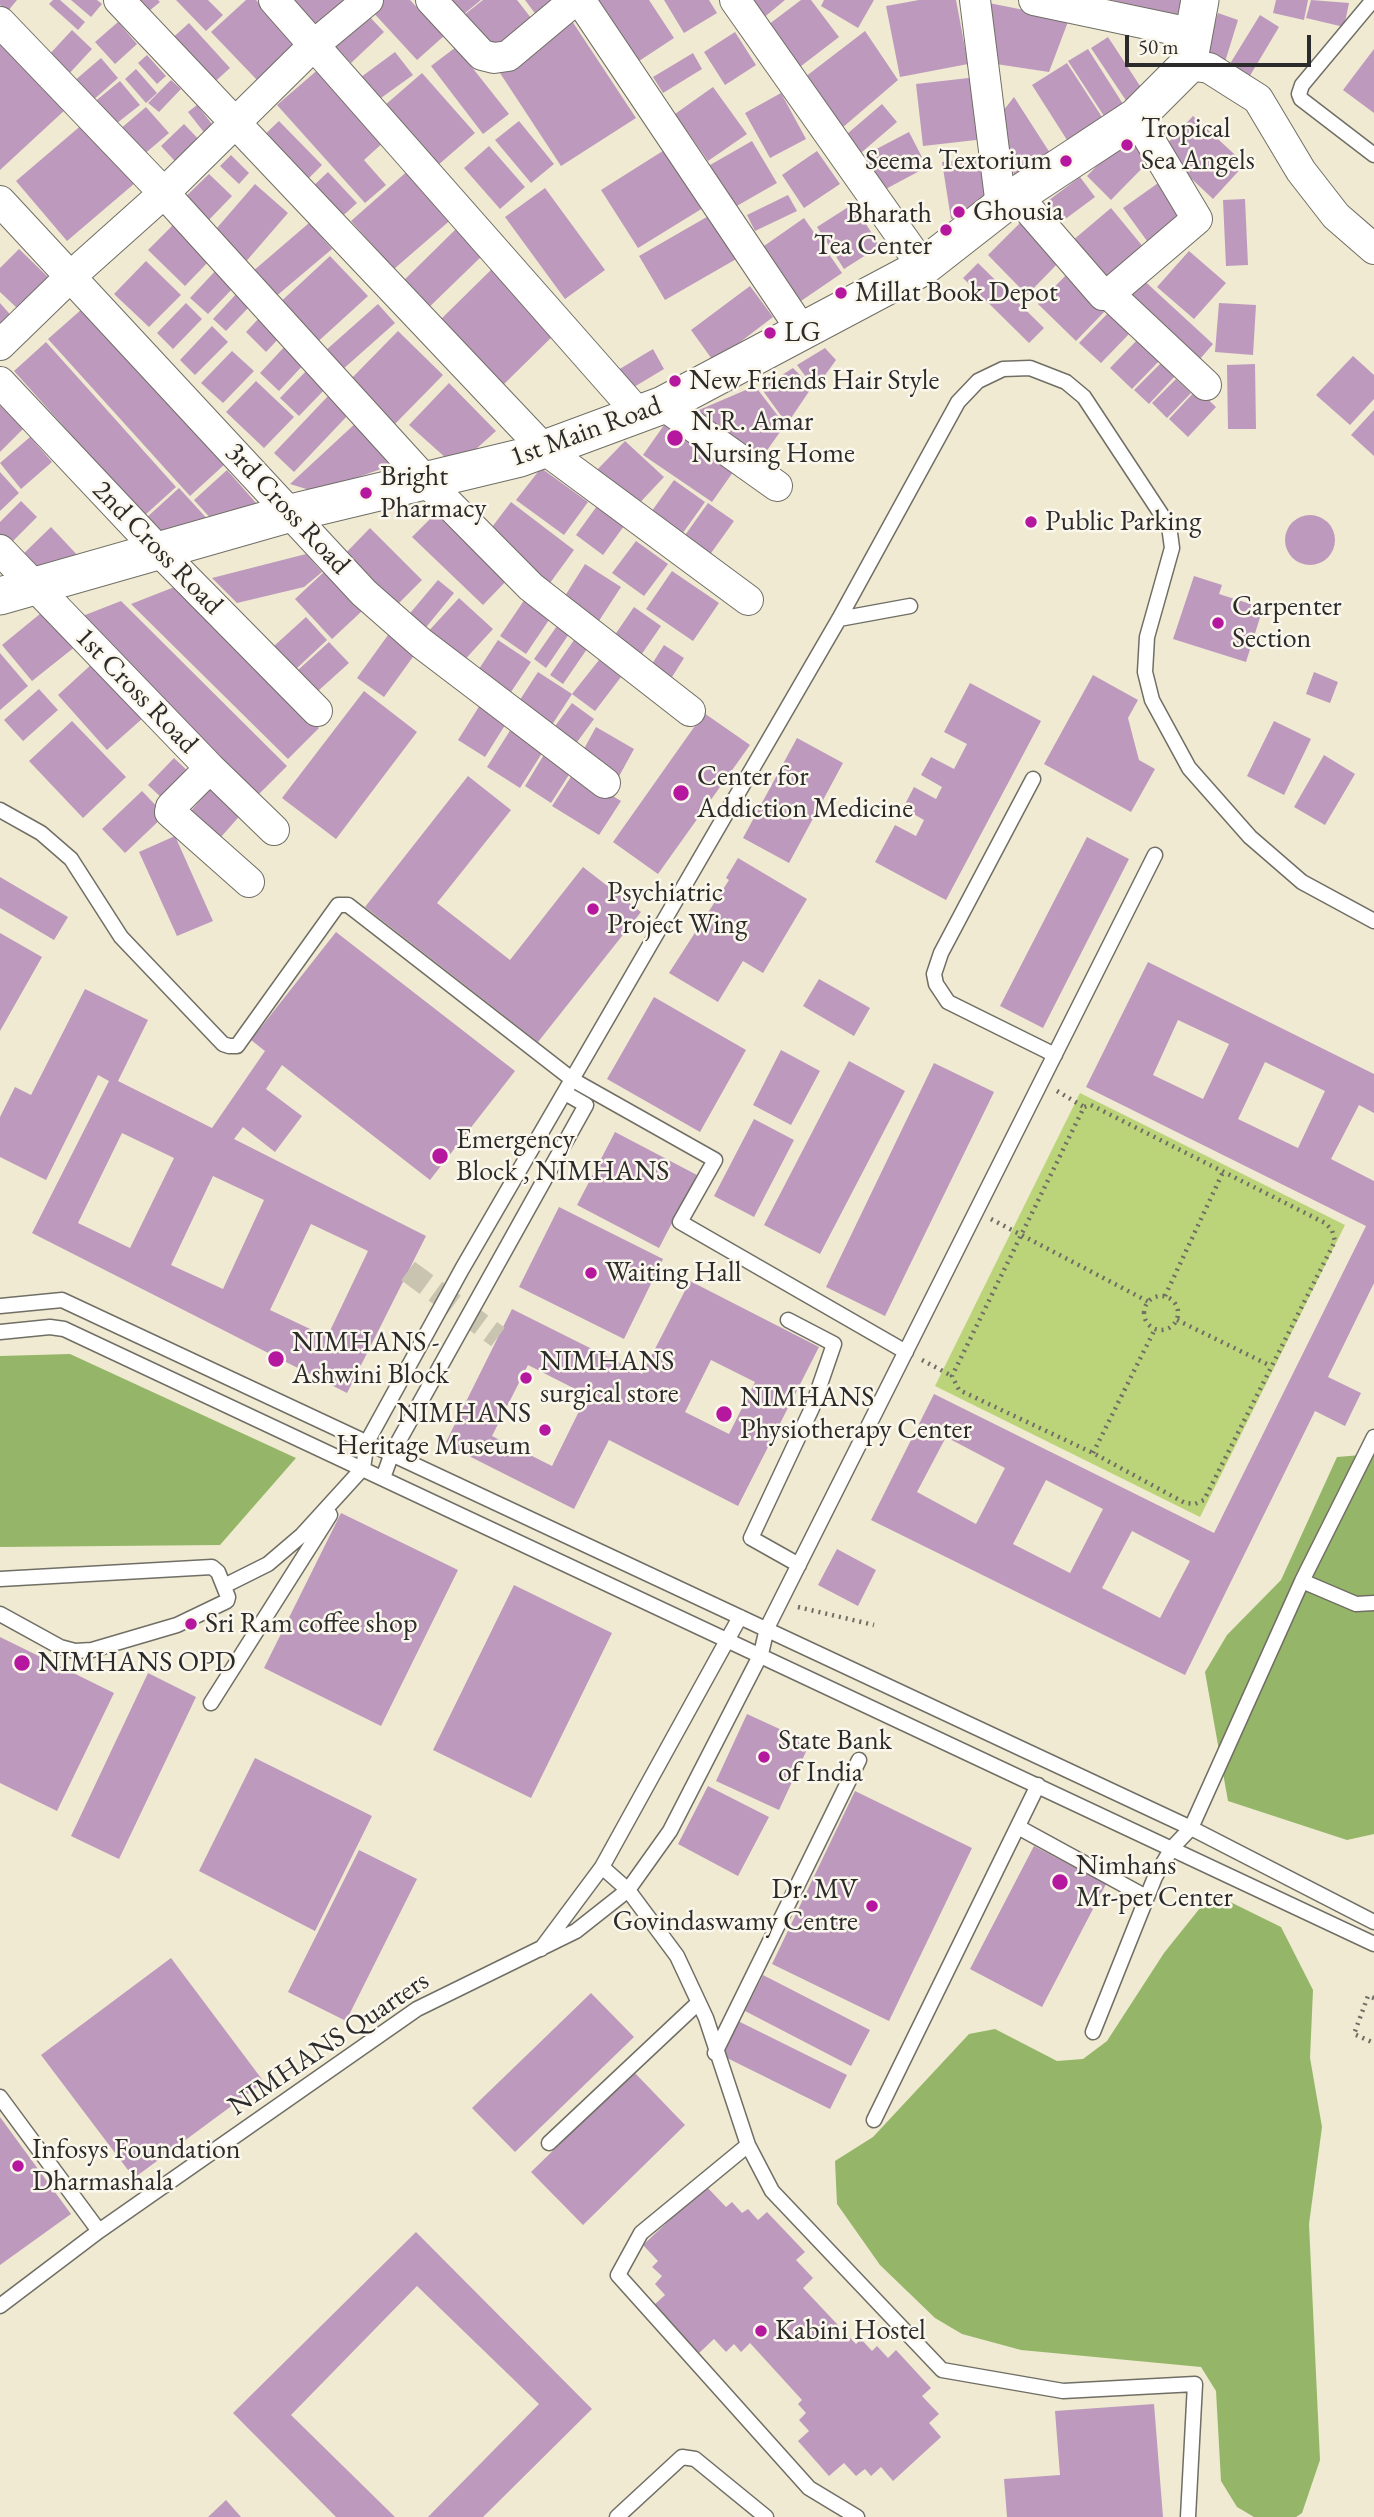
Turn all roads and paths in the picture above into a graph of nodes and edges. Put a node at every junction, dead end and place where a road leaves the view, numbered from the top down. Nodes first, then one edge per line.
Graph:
1 (119, 0) edge
2 (274, 0) edge
3 (368, 0) edge
4 (431, 0) edge
5 (575, 0) edge
6 (580, 0) edge
7 (735, 0) edge
8 (975, 0) edge
9 (1034, 0) edge
10 (1373, 0) edge
11 (0, 22) edge
12 (1195, 33) edge
13 (314, 44) junction
14 (1136, 117) junction
15 (236, 123) junction
16 (1374, 155) edge
17 (164, 193) junction
18 (0, 201) edge
19 (1009, 201) junction
20 (1374, 248) edge
21 (923, 267) junction
22 (70, 276) junction
23 (1109, 294) junction
24 (803, 332) junction
25 (0, 345) edge
26 (0, 383) edge
27 (1206, 385) dead end
28 (650, 408) junction
29 (544, 449) junction
30 (426, 481) junction
31 (777, 486) dead end
32 (291, 513) junction
33 (0, 551) edge
34 (160, 552) junction
35 (35, 587) junction
36 (0, 596) edge
37 (748, 600) dead end
38 (910, 606) dead end
39 (839, 619) junction
40 (317, 711) dead end
41 (690, 711) dead end
42 (210, 768) junction
43 (1033, 779) dead end
44 (605, 783) dead end
45 (0, 810) edge
46 (274, 830) dead end
47 (1155, 855) dead end
48 (249, 882) dead end
49 (1374, 921) edge
50 (1055, 1055) junction
51 (1041, 1082) junction
52 (569, 1086) junction
53 (1084, 1107) junction
54 (1223, 1172) junction
55 (977, 1210) junction
56 (1020, 1237) junction
57 (1165, 1296) junction
58 (1149, 1302) junction
59 (0, 1306) edge
60 (788, 1320) dead end
61 (1177, 1320) junction
62 (1155, 1329) junction
63 (0, 1332) edge
64 (906, 1352) junction
65 (1270, 1366) junction
66 (952, 1376) junction
67 (1374, 1437) edge
68 (367, 1442) junction
69 (392, 1453) junction
70 (1093, 1453) junction
71 (359, 1472) junction
72 (383, 1478) junction
73 (799, 1566) junction
74 (0, 1579) edge
75 (1302, 1581) junction
76 (223, 1586) junction
77 (780, 1602) junction
78 (1374, 1603) edge
79 (0, 1614) edge
80 (740, 1617) junction
81 (874, 1625) dead end
82 (767, 1628) junction
83 (727, 1639) junction
84 (761, 1654) junction
85 (211, 1703) dead end
86 (859, 1760) dead end
87 (1038, 1785) junction
88 (1018, 1827) junction
89 (1191, 1828) junction
90 (1172, 1848) junction
91 (602, 1867) junction
92 (628, 1890) junction
93 (1146, 1897) junction
94 (1374, 1922) edge
95 (1374, 1944) edge
96 (540, 1950) junction
97 (1371, 1997) edge
98 (698, 2003) junction
99 (1093, 2032) dead end
100 (1374, 2043) edge
101 (715, 2053) junction
102 (0, 2097) edge
103 (874, 2120) dead end
104 (549, 2143) dead end
105 (748, 2145) junction
106 (99, 2231) junction
107 (0, 2306) edge
108 (617, 2517) edge
109 (766, 2517) edge
110 (858, 2517) edge
111 (1188, 2517) edge

1 - 15 street
2 - 13 street
3 - 13 street
4 - 5 street
6 - 24 street
7 - 21 street
8 - 19 street
9 - 12 street
10 - 16 lane
11 - 17 street
12 - 14 street, 1st Main Road
12 - 20 street
13 - 15 street
13 - 28 street
14 - 19 street, 1st Main Road
14 - 23 street
15 - 17 street
15 - 29 street
17 - 22 street
17 - 30 street
18 - 22 street, 3rd Cross Road
19 - 21 street, 1st Main Road
19 - 23 street
21 - 24 street, 1st Main Road
22 - 25 street
22 - 32 street, 3rd Cross Road
23 - 27 street
24 - 28 street, 1st Main Road
26 - 34 street, 2nd Cross Road
28 - 29 street, 1st Main Road
28 - 31 street
29 - 30 street, 1st Main Road
29 - 37 street
30 - 32 street, 1st Main Road
30 - 41 street
32 - 34 street, 1st Main Road
32 - 44 street, 3rd Cross Road
33 - 35 street, 1st Cross Road
34 - 35 street, 1st Main Road
34 - 40 street, 2nd Cross Road
35 - 36 street, 1st Main Road
35 - 42 street, 1st Cross Road
38 - 39 lane
39 - 49 lane
39 - 52 lane
42 - 46 street, 1st Cross Road
42 - 48 street
43 - 50 lane
45 - 52 lane
47 - 50 lane, NIMHANS Quarters
50 - 51 lane, NIMHANS Quarters
51 - 53 path
51 - 55 lane, NIMHANS Quarters
52 - 64 lane
52 - 68 lane
52 - 69 lane
53 - 54 path
53 - 56 path
54 - 57 path
54 - 65 path
55 - 56 path
55 - 64 lane, NIMHANS Quarters
56 - 58 path
56 - 66 path
57 - 58 path
57 - 61 path
58 - 62 path
59 - 68 lane
60 - 73 lane
61 - 62 path
61 - 65 path
62 - 70 path
63 - 71 lane
64 - 66 path
64 - 73 lane, NIMHANS Quarters
65 - 70 path
66 - 70 path
67 - 75 lane
68 - 69 lane
68 - 71 lane
69 - 72 lane
69 - 80 lane
71 - 72 lane
71 - 76 lane
71 - 85 lane
72 - 83 lane
73 - 77 lane, NIMHANS Quarters
74 - 76 lane
75 - 78 lane
75 - 89 lane
76 - 79 lane
77 - 81 path
77 - 82 lane, NIMHANS Quarters
80 - 82 lane
80 - 83 lane
82 - 84 lane, NIMHANS Quarters
82 - 89 lane
83 - 84 lane
83 - 91 lane
84 - 87 lane
84 - 92 lane, NIMHANS Quarters
86 - 101 lane
87 - 88 lane
87 - 90 lane
88 - 93 lane
88 - 103 lane
89 - 90 lane
89 - 94 lane
90 - 93 lane
90 - 95 lane
91 - 92 lane
91 - 96 lane
92 - 96 lane, NIMHANS Quarters
92 - 98 lane
93 - 99 lane
96 - 106 lane, NIMHANS Quarters
97 - 100 path
98 - 101 lane
98 - 104 lane
101 - 105 lane
102 - 106 lane
105 - 110 lane
105 - 111 lane
106 - 107 lane, NIMHANS Quarters
108 - 109 lane

